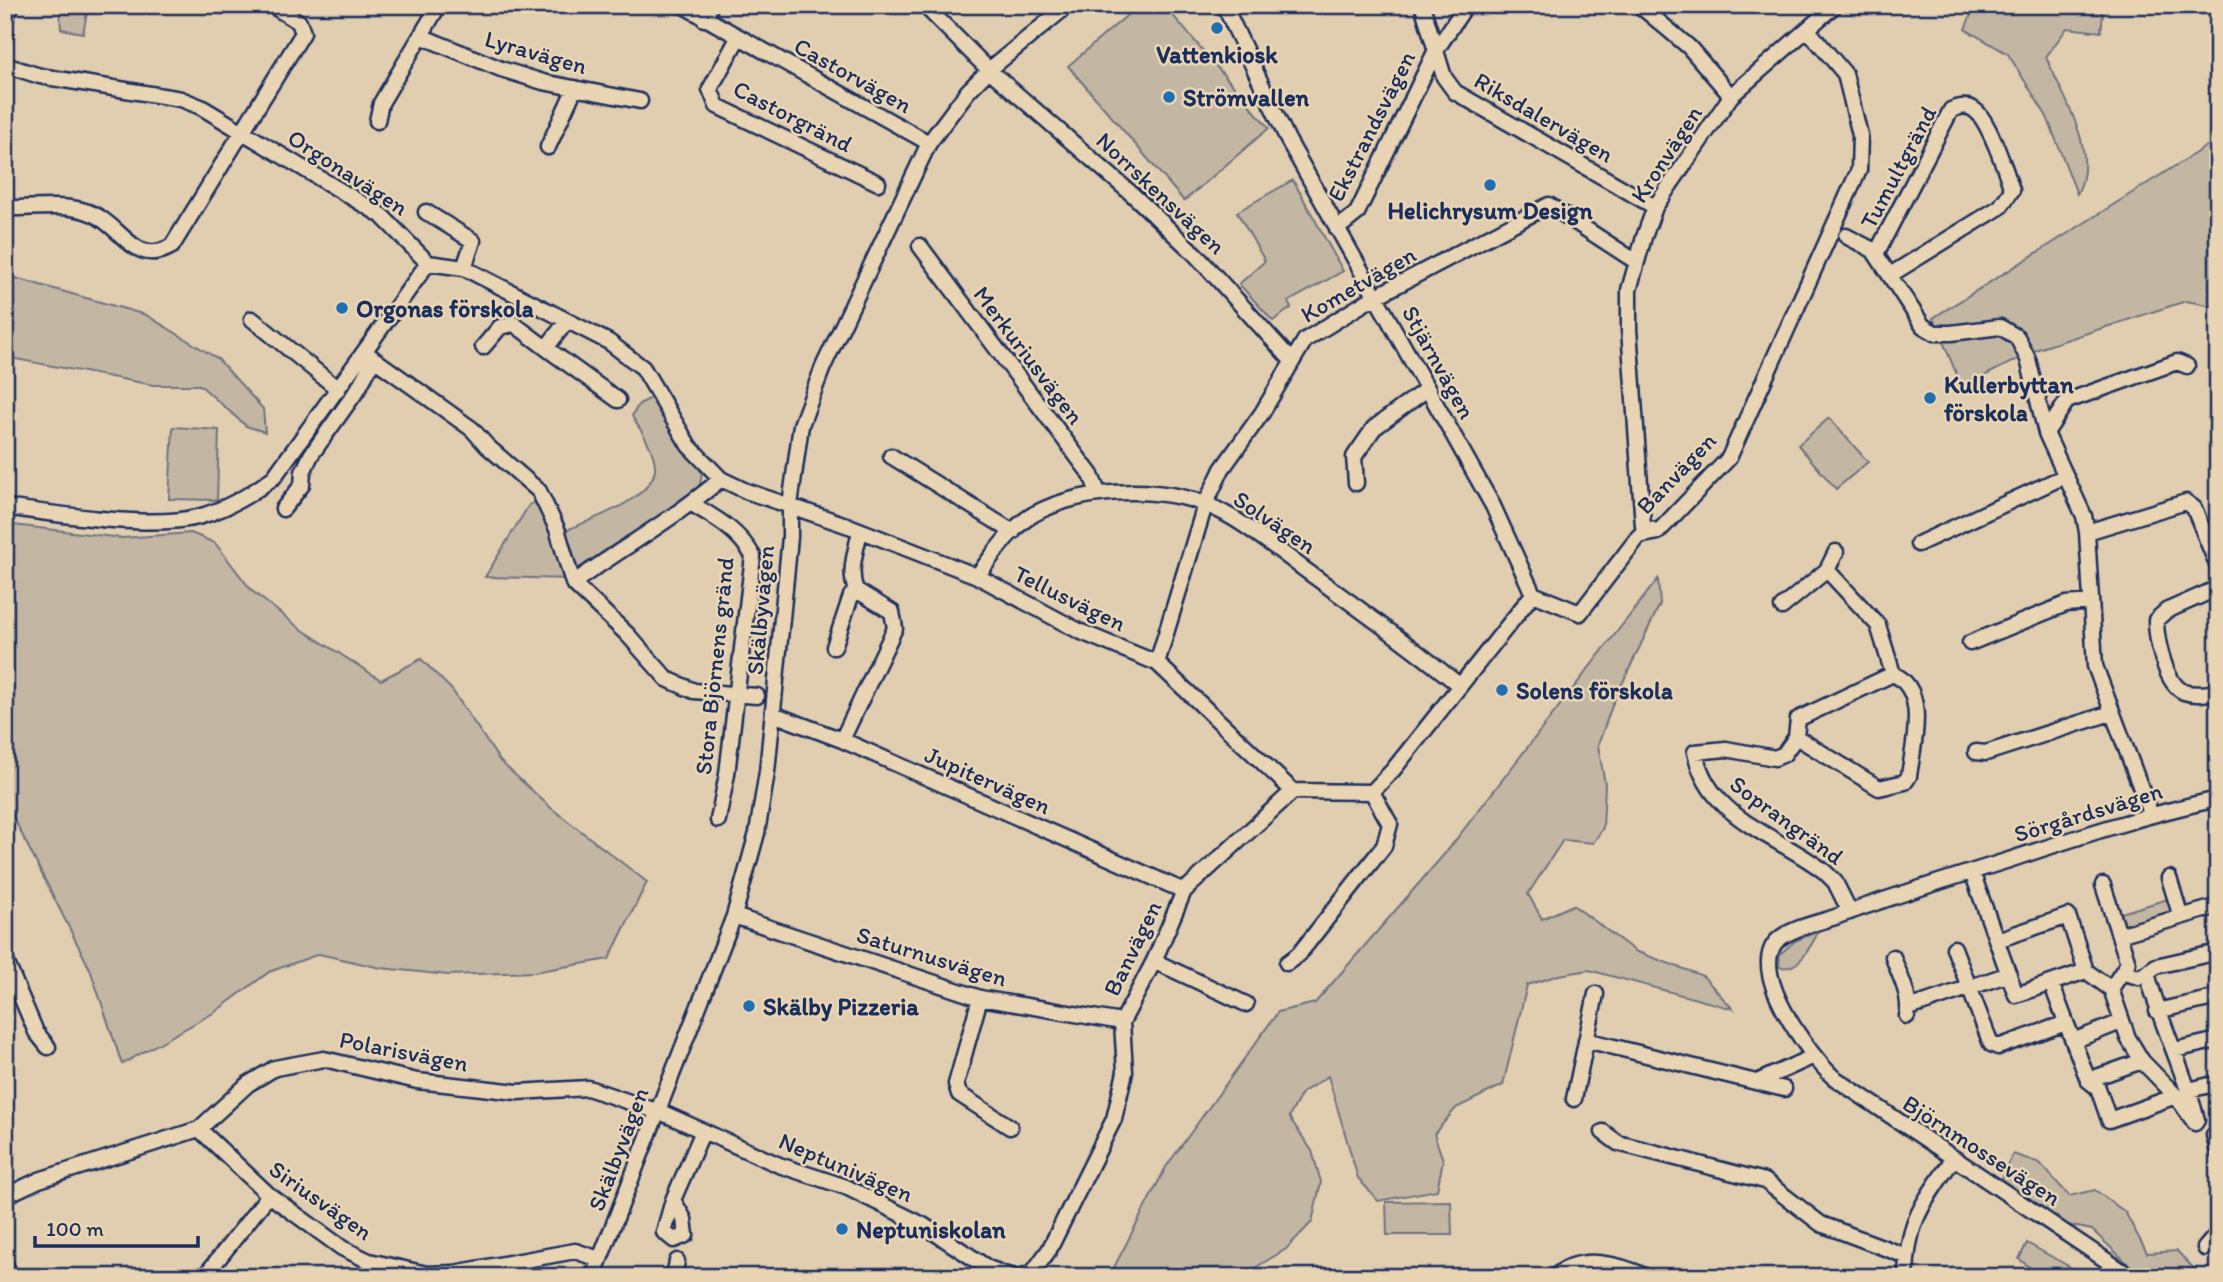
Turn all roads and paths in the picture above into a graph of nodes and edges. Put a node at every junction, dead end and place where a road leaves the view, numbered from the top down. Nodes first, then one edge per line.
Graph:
1 (12, 5) edge
2 (271, 5) edge
3 (439, 5) edge
4 (682, 5) edge
5 (710, 5) edge
6 (924, 5) edge
7 (1068, 5) edge
8 (1224, 5) edge
9 (1422, 5) edge
10 (1466, 5) edge
11 (1639, 5) edge
12 (1835, 5) edge
13 (5, 19) edge
14 (704, 19) junction
15 (1808, 30) junction
16 (423, 37) junction
17 (738, 38) junction
18 (1435, 52) junction
19 (5, 65) edge
20 (989, 70) junction
21 (575, 88) junction
22 (1731, 96) junction
23 (640, 101) dead end
24 (377, 121) dead end
25 (243, 132) junction
26 (929, 143) junction
27 (548, 147) dead end
28 (878, 183) dead end
29 (1655, 207) junction
30 (5, 208) edge
31 (426, 212) dead end
32 (1337, 229) junction
33 (1846, 236) dead end
34 (920, 246) dead end
35 (1876, 254) junction
36 (1635, 261) junction
37 (428, 263) junction
38 (464, 268) junction
39 (1891, 275) junction
40 (1377, 297) junction
41 (252, 319) dead end
42 (567, 321) junction
43 (483, 347) dead end
44 (546, 348) junction
45 (370, 356) junction
46 (1292, 361) junction
47 (2187, 366) dead end
48 (1427, 388) junction
49 (338, 389) junction
50 (618, 400) dead end
51 (2046, 433) junction
52 (891, 456) dead end
53 (2065, 476) junction
54 (721, 478) junction
55 (1356, 482) dead end
56 (1098, 492) junction
57 (692, 504) junction
58 (790, 505) junction
59 (1205, 505) junction
60 (5, 507) edge
61 (283, 509) dead end
62 (860, 531) junction
63 (1013, 532) junction
64 (1658, 532) junction
65 (2087, 532) junction
66 (1918, 544) dead end
67 (1836, 552) dead end
68 (2218, 567) edge
69 (1827, 570) junction
70 (978, 576) junction
71 (573, 583) junction
72 (2218, 588) edge
73 (856, 590) junction
74 (1532, 594) junction
75 (2091, 602) junction
76 (1782, 607) dead end
77 (1970, 643) dead end
78 (834, 647) dead end
79 (1157, 663) junction
80 (1892, 674) junction
81 (1459, 685) junction
82 (2218, 692) edge
83 (757, 696) dead end
84 (736, 697) junction
85 (2111, 713) junction
86 (773, 714) junction
87 (1796, 737) junction
88 (842, 740) junction
89 (1976, 752) dead end
90 (1293, 791) junction
91 (1372, 792) junction
92 (2218, 799) edge
93 (2151, 815) junction
94 (718, 820) dead end
95 (1972, 872) junction
96 (2169, 878) dead end
97 (2103, 885) dead end
98 (1184, 891) junction
99 (2218, 906) edge
100 (1850, 912) junction
101 (734, 916) junction
102 (2180, 917) junction
103 (2119, 935) junction
104 (1997, 940) junction
105 (1954, 948) dead end
106 (2218, 952) edge
107 (1893, 957) dead end
108 (5, 959) edge
109 (1154, 961) junction
110 (1287, 963) dead end
111 (1769, 966) joint
112 (2086, 971) junction
113 (2124, 973) junction
114 (2147, 973) junction
115 (2008, 974) junction
116 (2051, 983) junction
117 (1969, 987) junction
118 (2111, 989) junction
119 (1596, 994) dead end
120 (2218, 997) edge
121 (980, 998) junction
122 (1246, 1004) dead end
123 (2157, 1011) junction
124 (1122, 1022) junction
125 (2122, 1022) junction
126 (2066, 1023) junction
127 (1586, 1040) junction
128 (2218, 1040) edge
129 (2073, 1041) junction
130 (48, 1047) dead end
131 (2174, 1050) junction
132 (1812, 1056) junction
133 (2142, 1061) junction
134 (2088, 1080) junction
135 (1757, 1082) junction
136 (2218, 1083) edge
137 (1784, 1089) dead end
138 (2182, 1093) junction
139 (1574, 1099) dead end
140 (656, 1111) junction
141 (1010, 1127) dead end
142 (199, 1129) junction
143 (702, 1131) junction
144 (1603, 1132) dead end
145 (2214, 1135) dead end
146 (2218, 1153) edge
147 (1953, 1159) junction
148 (270, 1195) junction
149 (5, 1196) edge
150 (673, 1200) dead end
151 (2218, 1233) edge
152 (2205, 1248) dead end
153 (1906, 1256) junction
154 (600, 1259) junction
155 (677, 1261) dead end
156 (5, 1264) edge
157 (1027, 1274) edge
158 (10, 1277) edge
159 (204, 1277) edge
160 (593, 1277) edge
161 (674, 1277) edge
162 (1013, 1277) edge
163 (1555, 1277) edge
164 (1647, 1277) edge
165 (1906, 1277) edge
166 (2131, 1277) edge

1 - 13 street
2 - 25 street
3 - 16 street
4 - 14 street, Castorvägen
5 - 14 street
6 - 20 street, Norrskensvägen
7 - 20 street, Skälbyvägen
8 - 32 street, Stjärnvägen
9 - 18 street, Riksdalervägen
10 - 18 street, Ekstrandsvägen
11 - 22 street
12 - 15 street, Kronvägen
14 - 17 street, Castorvägen
15 - 22 street, Kronvägen
15 - 64 street, Banvägen
16 - 21 street, Lyravägen
16 - 24 street
17 - 26 street, Castorvägen
17 - 28 street, Castorgränd
18 - 29 street, Riksdalervägen
18 - 32 street, Ekstrandsvägen
19 - 25 street, Orgonavägen
20 - 26 street, Skälbyvägen
20 - 46 street, Norrskensvägen
21 - 23 street, Lyravägen
21 - 27 street
22 - 29 street, Kronvägen
25 - 30 street
25 - 37 street, Orgonavägen
26 - 58 street, Skälbyvägen
29 - 36 street, Kronvägen
31 - 38 street
32 - 40 street, Stjärnvägen
33 - 35 street, Tumultgränd
34 - 56 street, Merkuriusvägen
35 - 39 street, Tumultgränd
35 - 39 street, Tumultgränd
36 - 40 street, Kometvägen
36 - 64 street, Kronvägen
37 - 38 street
37 - 45 street
38 - 42 street
39 - 51 street, Tumultgränd
40 - 46 street, Kometvägen
40 - 48 street, Stjärnvägen
41 - 49 street
42 - 44 street
42 - 54 street
43 - 44 street
44 - 50 street
45 - 49 street
45 - 61 street
45 - 71 street
46 - 59 street, Kometvägen
47 - 51 street
48 - 55 street
48 - 74 street, Stjärnvägen
49 - 60 street
51 - 53 street, Tumultgränd
52 - 63 street
53 - 65 street, Tumultgränd
53 - 66 street
54 - 57 street
54 - 58 street
56 - 59 street, Solvägen
56 - 63 street, Solvägen
57 - 71 street
57 - 84 street, Stora Björnens gränd
58 - 62 street, Tellusvägen
58 - 86 street, Skälbyvägen
59 - 79 street, Kometvägen
59 - 81 street, Solvägen
62 - 70 street, Tellusvägen
62 - 73 street
63 - 70 street, Solvägen
64 - 74 street, Banvägen
65 - 68 street
65 - 75 street, Tumultgränd
67 - 69 street
69 - 76 street
69 - 80 street
70 - 79 street, Tellusvägen
71 - 84 street
72 - 82 street
73 - 78 street
73 - 88 street
74 - 81 street
75 - 77 street
75 - 85 street, Tumultgränd
79 - 90 street, Tellusvägen
80 - 87 street, Soprangränd
80 - 87 street
81 - 91 street
83 - 84 street
84 - 94 street, Stora Björnens gränd
85 - 89 street
85 - 93 street, Tumultgränd
86 - 88 street, Jupitervägen
86 - 101 street, Skälbyvägen
87 - 100 street, Soprangränd
88 - 98 street, Jupitervägen
90 - 91 street
90 - 98 street, Banvägen
91 - 110 street
92 - 93 street, Sörgårdsvägen
93 - 95 street, Sörgårdsvägen
95 - 100 street, Sörgårdsvägen
95 - 104 street
96 - 102 street
97 - 103 street
98 - 109 street, Banvägen
99 - 102 street
100 - 111 street, Sörgårdsvägen
101 - 121 street, Saturnusvägen
101 - 140 street, Skälbyvägen
102 - 103 street
103 - 113 street
104 - 112 street
104 - 115 street
105 - 117 street
106 - 114 street
107 - 117 street
108 - 130 street
109 - 122 street
109 - 124 street, Banvägen
111 - 132 street, Björnmossevägen
112 - 116 street
112 - 118 street
113 - 114 street
113 - 118 street
114 - 123 street
115 - 116 street
115 - 117 street
116 - 126 street
117 - 126 street
118 - 125 street
119 - 127 street
120 - 123 street
121 - 124 street, Saturnusvägen
121 - 141 street
123 - 131 street
124 - 157 street, Banvägen
125 - 129 street
125 - 133 street
126 - 129 street
127 - 135 street
127 - 139 street
128 - 131 street
129 - 134 street
131 - 138 street
132 - 135 street
132 - 147 street, Björnmossevägen
133 - 134 street
133 - 138 street
134 - 138 street
135 - 137 street
136 - 138 street
140 - 142 street, Polarisvägen
140 - 143 street, Neptunivägen
140 - 154 street, Skälbyvägen
142 - 148 street, Siriusvägen
142 - 149 street, Polarisvägen
143 - 150 street
143 - 162 street, Neptunivägen
144 - 153 street
145 - 146 street
147 - 153 street
147 - 166 street, Björnmossevägen
148 - 154 street, Siriusvägen
148 - 159 street
151 - 152 street
153 - 165 street
154 - 160 street, Skälbyvägen
155 - 161 street
156 - 158 street
163 - 164 street

